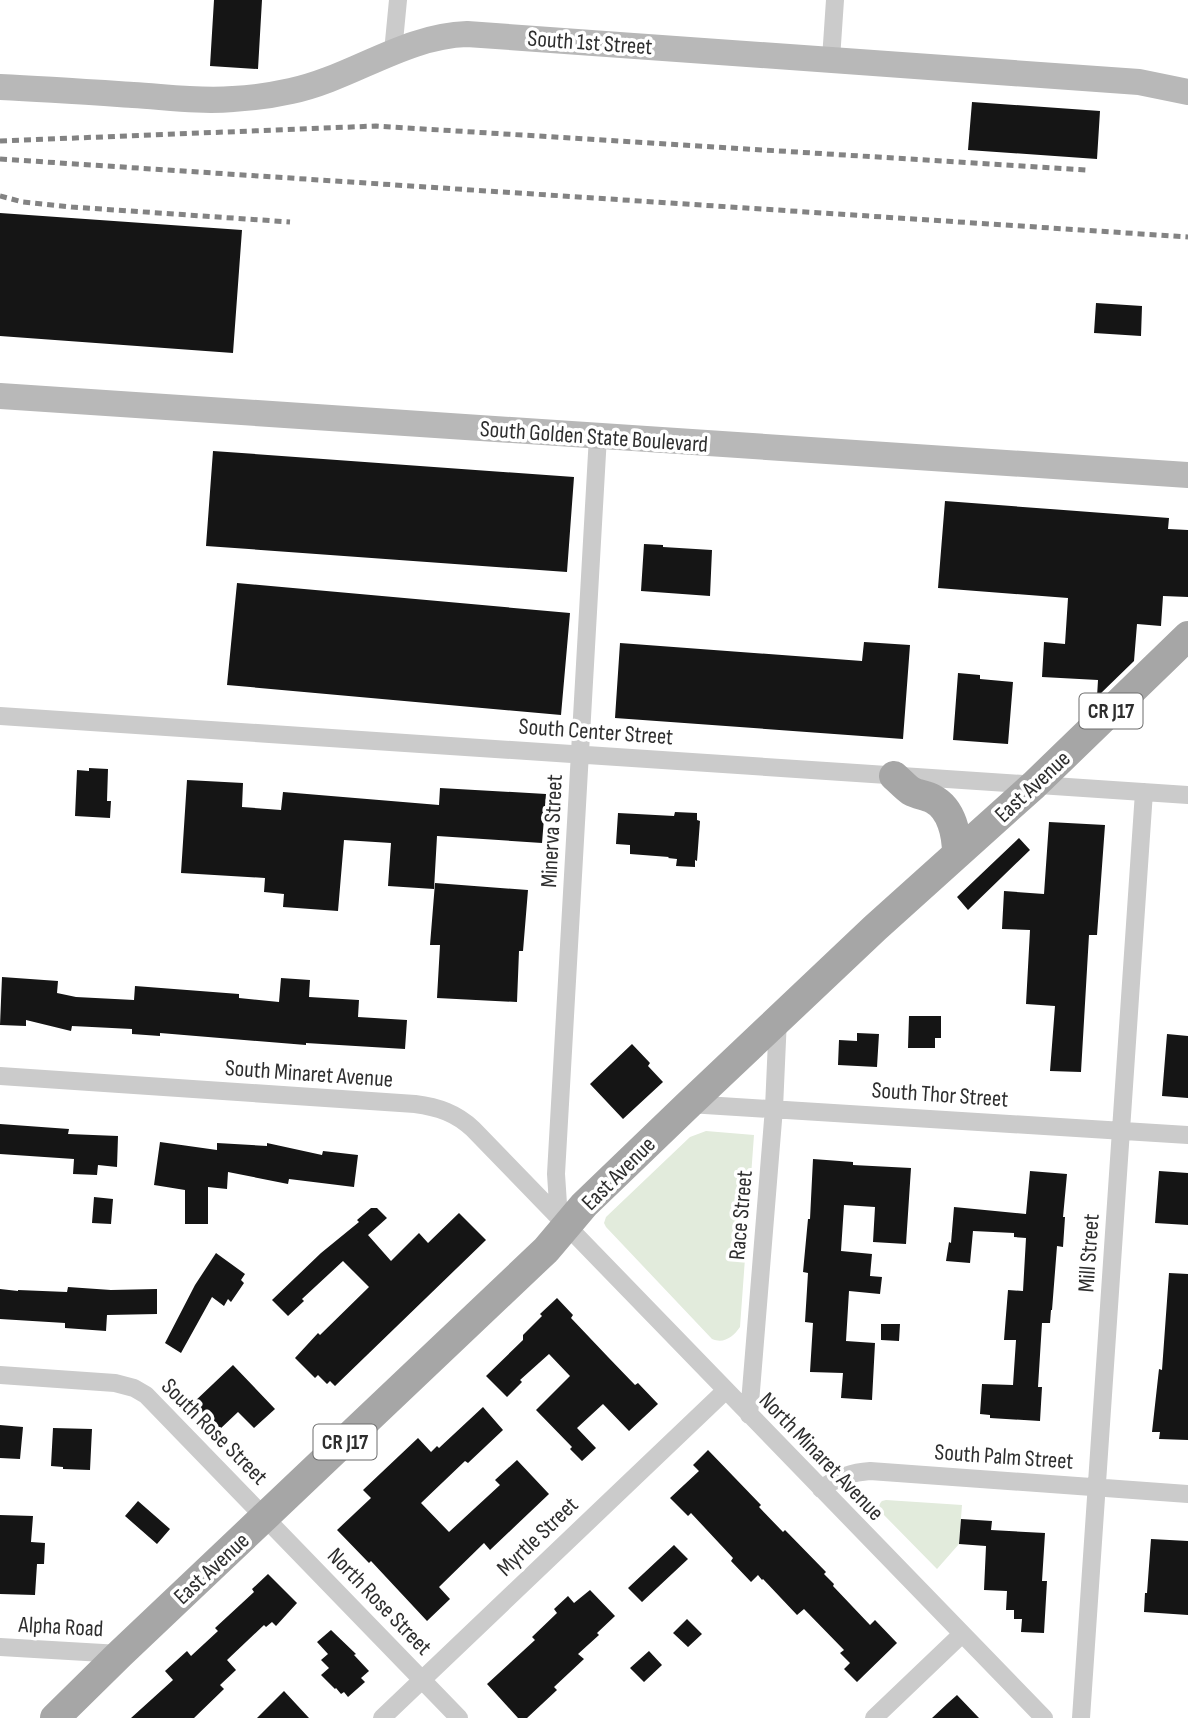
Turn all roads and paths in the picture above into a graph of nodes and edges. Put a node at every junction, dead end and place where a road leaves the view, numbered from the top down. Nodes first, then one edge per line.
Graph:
1 (398, 0) edge
2 (835, 0) edge
3 (393, 52) junction
4 (831, 59) junction
5 (0, 87) edge
6 (1188, 92) edge
7 (0, 396) edge
8 (597, 436) junction
9 (1188, 475) edge
10 (1188, 636) edge
11 (0, 716) edge
12 (580, 755) junction
13 (894, 776) junction
14 (1034, 785) junction
15 (1144, 792) junction
16 (1188, 795) edge
17 (957, 855) junction
18 (778, 1018) junction
19 (0, 1076) edge
20 (689, 1104) junction
21 (774, 1108) junction
22 (1121, 1130) junction
23 (1188, 1135) edge
24 (556, 1174) junction
25 (531, 1190) junction
26 (566, 1227) junction
27 (0, 1375) edge
28 (725, 1391) junction
29 (749, 1415) junction
30 (1097, 1487) junction
31 (821, 1489) junction
32 (1188, 1494) edge
33 (266, 1517) junction
34 (962, 1634) junction
35 (0, 1647) edge
36 (120, 1654) junction
37 (422, 1680) junction
38 (55, 1718) edge
39 (382, 1718) edge
40 (459, 1718) edge
41 (874, 1718) edge
42 (1044, 1718) edge
43 (1081, 1718) edge

1 - 3 street
2 - 4 street
3 - 4 street, South 1st Street
3 - 5 street, South 1st Street
4 - 6 street, South 1st Street
7 - 8 street, South Golden State Boulevard
8 - 9 street, South Golden State Boulevard
8 - 12 street, Minerva Street
10 - 14 main road, East Avenue / CR J17
11 - 12 street, South Center Street
12 - 13 street, South Center Street
12 - 24 street, Minerva Street
13 - 14 street, South Center Street
13 - 17 main road
14 - 15 street, South Center Street
14 - 17 main road, East Avenue / CR J17
15 - 16 street, South Center Street
15 - 22 street, Mill Street
17 - 18 main road, East Avenue / CR J17
18 - 20 main road, East Avenue / CR J17
18 - 21 street, Race Street
19 - 25 street, South Minaret Avenue
20 - 21 street, South Thor Street
20 - 26 main road, East Avenue / CR J17
21 - 22 street, South Thor Street
21 - 29 street, Race Street
22 - 23 street, South Thor Street
22 - 30 street, Mill Street
24 - 25 street
24 - 26 street, Minerva Street
25 - 26 street, South Minaret Avenue
26 - 28 street, North Minaret Avenue
26 - 33 main road, East Avenue / CR J17
27 - 33 street, South Rose Street
28 - 29 street, North Minaret Avenue
28 - 37 street, Myrtle Street
29 - 31 street, North Minaret Avenue
30 - 31 street, South Palm Street
30 - 32 street, South Palm Street
30 - 43 street, Mill Street
31 - 34 street, North Minaret Avenue
33 - 36 main road, East Avenue / CR J17
33 - 37 street, North Rose Street
34 - 41 street
34 - 42 street, North Minaret Avenue
35 - 36 street, Alpha Road
36 - 38 main road, East Avenue / CR J17
37 - 39 street, Myrtle Street
37 - 40 street, North Rose Street

